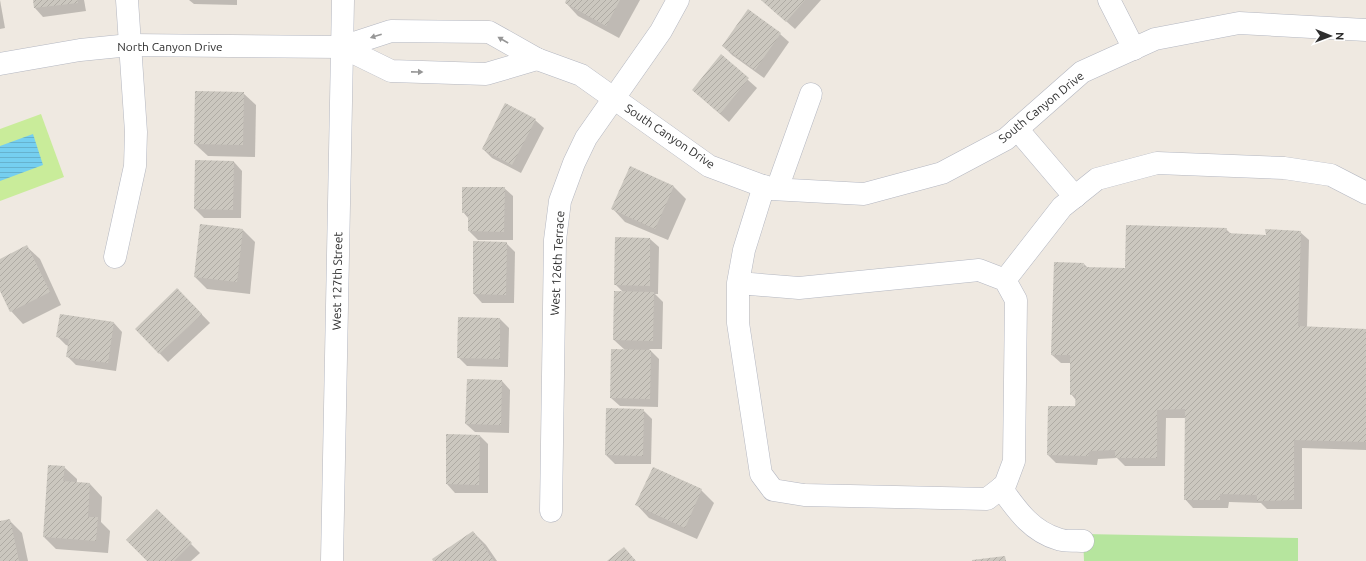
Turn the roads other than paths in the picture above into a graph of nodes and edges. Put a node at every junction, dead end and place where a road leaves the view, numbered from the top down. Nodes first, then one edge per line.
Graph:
1 (127, 0) edge
2 (343, 0) edge
3 (678, 0) edge
4 (1109, 0) edge
5 (1366, 30) edge
6 (130, 45) junction
7 (342, 47) junction
8 (1134, 49) junction
9 (537, 59) junction
10 (0, 64) edge
11 (811, 94) dead end
12 (613, 98) junction
13 (1017, 129) junction
14 (771, 188) junction
15 (1366, 193) edge
16 (1075, 197) junction
17 (115, 256) dead end
18 (1005, 280) junction
19 (738, 283) junction
20 (1001, 488) junction
21 (551, 511) dead end
22 (1083, 541) dead end
23 (332, 561) edge

1 - 6 street
2 - 7 street, West 127th Street
3 - 12 street, West 126th Terrace
4 - 8 street
5 - 8 street, South Canyon Drive
6 - 7 street, North Canyon Drive
6 - 10 street, North Canyon Drive
6 - 17 street
7 -> 9 street
9 -> 7 street, South Canyon Drive
7 - 23 street, West 127th Street
8 - 13 street, South Canyon Drive
9 - 12 street, South Canyon Drive
11 - 14 street
12 - 14 street, South Canyon Drive
12 - 21 street, West 126th Terrace
13 - 14 street, South Canyon Drive
13 - 16 street
14 - 19 street
15 - 16 street
16 - 18 street
18 - 19 street
18 - 20 street
19 - 20 street
20 - 22 street

